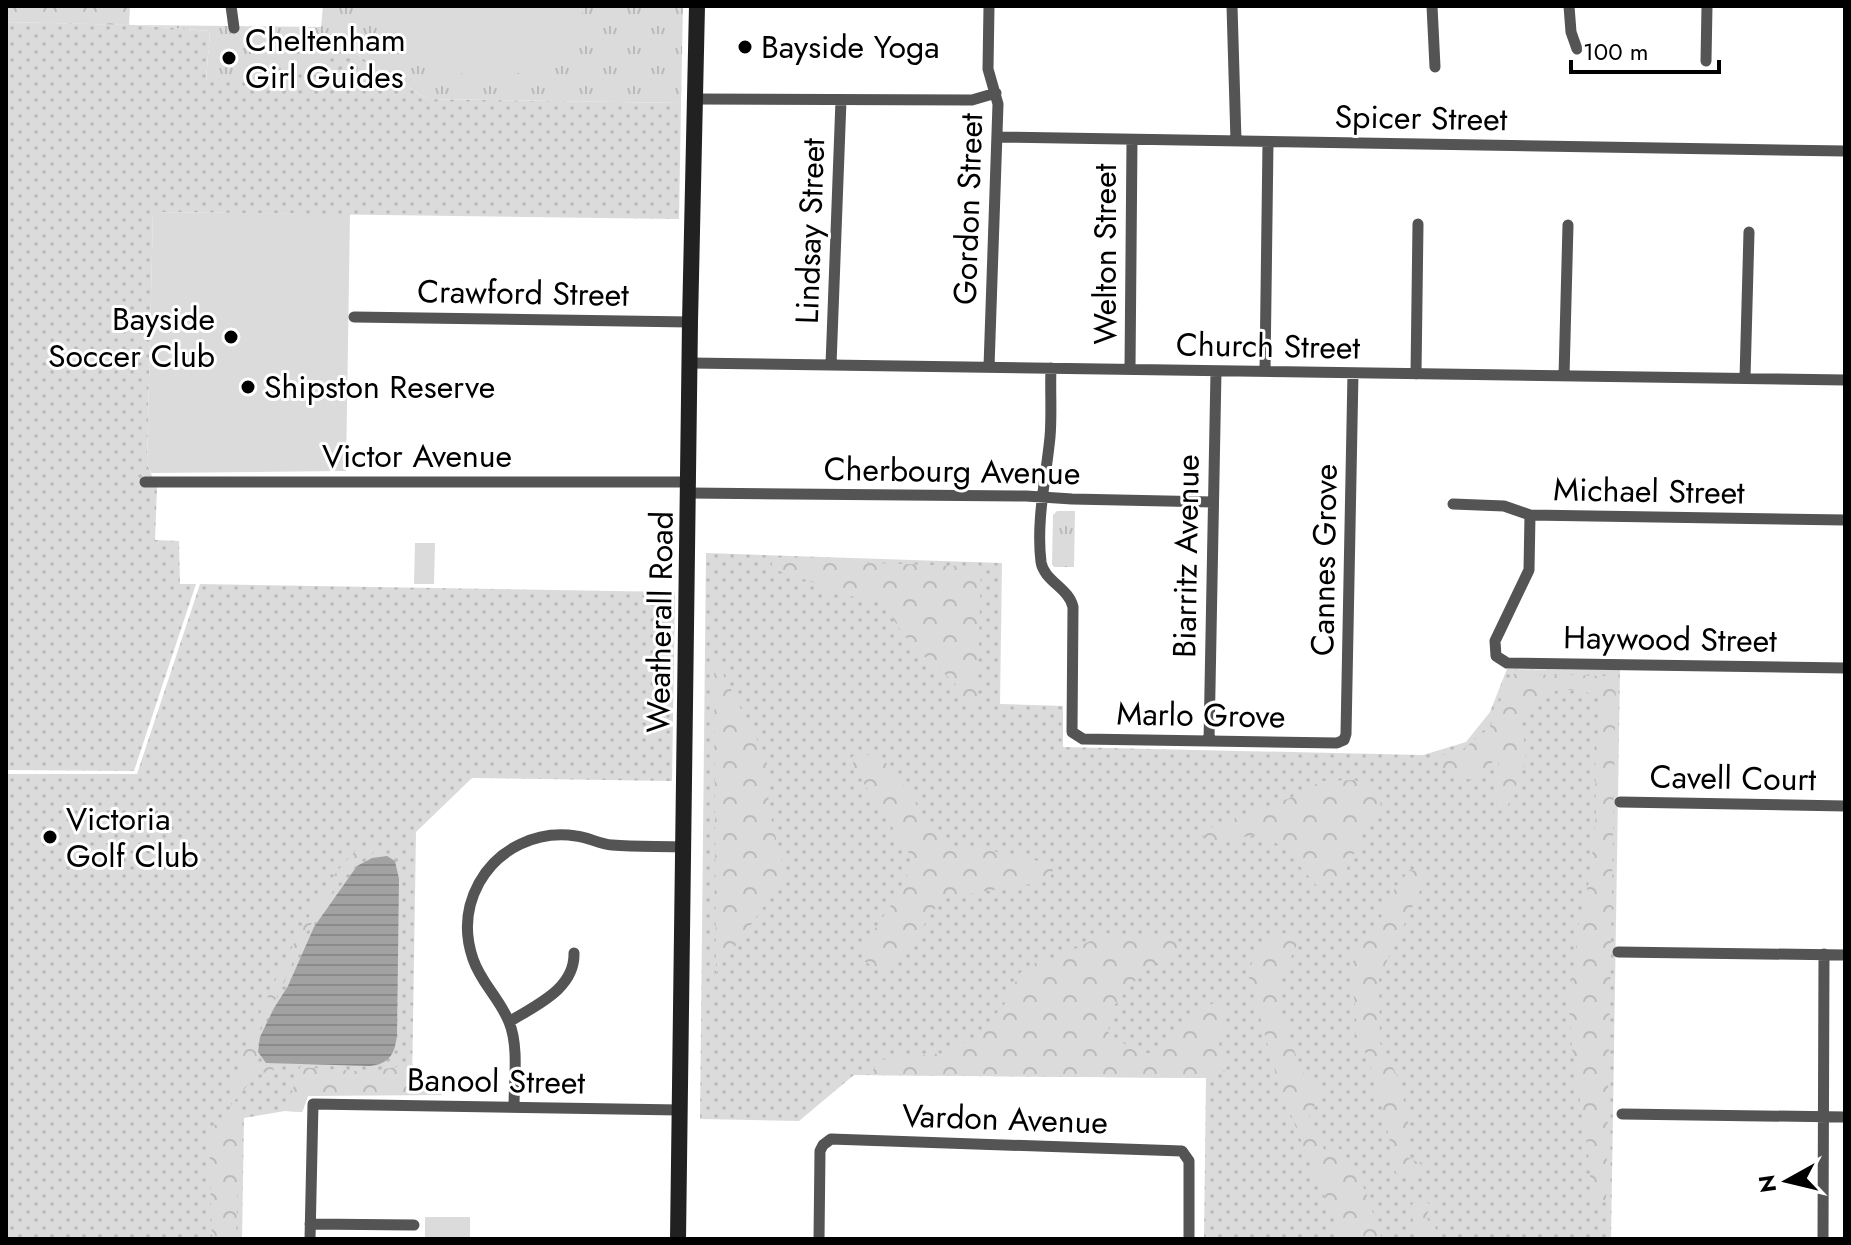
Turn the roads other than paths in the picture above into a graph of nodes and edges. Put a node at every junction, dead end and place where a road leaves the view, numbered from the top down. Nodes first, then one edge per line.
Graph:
1 (231, 6) edge
2 (697, 6) edge
3 (989, 6) edge
4 (1232, 6) edge
5 (1432, 6) edge
6 (1569, 6) edge
7 (1707, 6) edge
8 (234, 28) dead end
9 (1577, 49) dead end
10 (1706, 61) dead end
11 (1435, 67) dead end
12 (996, 93) junction
13 (695, 99) junction
14 (841, 100) junction
15 (997, 137) junction
16 (1132, 140) junction
17 (1236, 141) junction
18 (1268, 142) junction
19 (1845, 151) edge
20 (1418, 224) dead end
21 (1568, 225) dead end
22 (1749, 232) dead end
23 (354, 317) dead end
24 (690, 322) junction
25 (690, 363) junction
26 (831, 365) junction
27 (989, 367) junction
28 (1051, 368) junction
29 (1130, 369) junction
30 (1216, 371) junction
31 (1265, 371) junction
32 (1353, 373) junction
33 (1416, 374) junction
34 (1564, 376) junction
35 (1745, 378) junction
36 (1845, 380) edge
37 (145, 482) dead end
38 (690, 487) junction
39 (1042, 497) junction
40 (1213, 502) junction
41 (1453, 504) dead end
42 (1530, 515) junction
43 (1845, 520) edge
44 (1845, 668) edge
45 (1209, 741) junction
46 (1337, 743) joint
47 (1620, 802) dead end
48 (1845, 806) edge
49 (684, 847) junction
50 (1618, 952) dead end
51 (574, 953) dead end
52 (1824, 954) junction
53 (1845, 955) edge
54 (509, 1022) junction
55 (514, 1106) junction
56 (680, 1110) junction
57 (1622, 1114) dead end
58 (1824, 1117) junction
59 (1845, 1117) edge
60 (310, 1224) junction
61 (414, 1225) dead end
62 (310, 1239) edge
63 (678, 1239) edge
64 (819, 1239) edge
65 (1189, 1239) edge
66 (1823, 1239) edge

1 - 8 street
2 - 13 street, Weatherall Road
3 - 12 street, Gordon Street
4 - 17 street
5 - 11 street
6 - 9 street
7 - 10 street
12 - 14 street
12 - 15 street, Gordon Street
13 - 14 street
13 - 24 street, Weatherall Road
14 - 26 street, Lindsay Street
15 - 16 street, Spicer Street
15 - 27 street, Gordon Street
16 - 17 street, Spicer Street
16 - 29 street, Welton Street
17 - 18 street, Spicer Street
18 - 19 street, Spicer Street
18 - 31 street
20 - 33 street
21 - 34 street
22 - 35 street
23 - 24 street, Crawford Street
24 - 25 street, Weatherall Road
25 - 26 street, Church Street
25 - 38 street, Weatherall Road
26 - 27 street, Church Street
27 - 28 street, Church Street
28 - 29 street, Church Street
28 - 39 street
29 - 30 street, Church Street
30 - 31 street, Church Street
30 - 40 street, Biarritz Avenue
31 - 32 street, Church Street
32 - 33 street, Church Street
32 - 46 street, Cannes Grove
33 - 34 street, Church Street
34 - 35 street, Church Street
35 - 36 street, Church Street
37 - 38 street, Victor Avenue
38 - 39 street, Cherbourg Avenue
38 - 49 street, Weatherall Road
39 - 40 street, Cherbourg Avenue
39 - 45 street, Marlo Grove
40 - 45 street, Biarritz Avenue
41 - 42 street, Michael Street
42 - 43 street, Michael Street
42 - 44 street, Haywood Street
45 - 46 street, Marlo Grove
47 - 48 street, Cavell Court
49 - 54 street
49 - 56 street, Weatherall Road
50 - 52 street
51 - 54 street
52 - 53 street
52 - 58 street
54 - 55 street
55 - 56 street, Banool Street
55 - 60 street, Banool Street
56 - 63 street, Weatherall Road
57 - 58 street
58 - 59 street
58 - 66 street
60 - 61 street
60 - 62 street
64 - 65 street, Vardon Avenue

